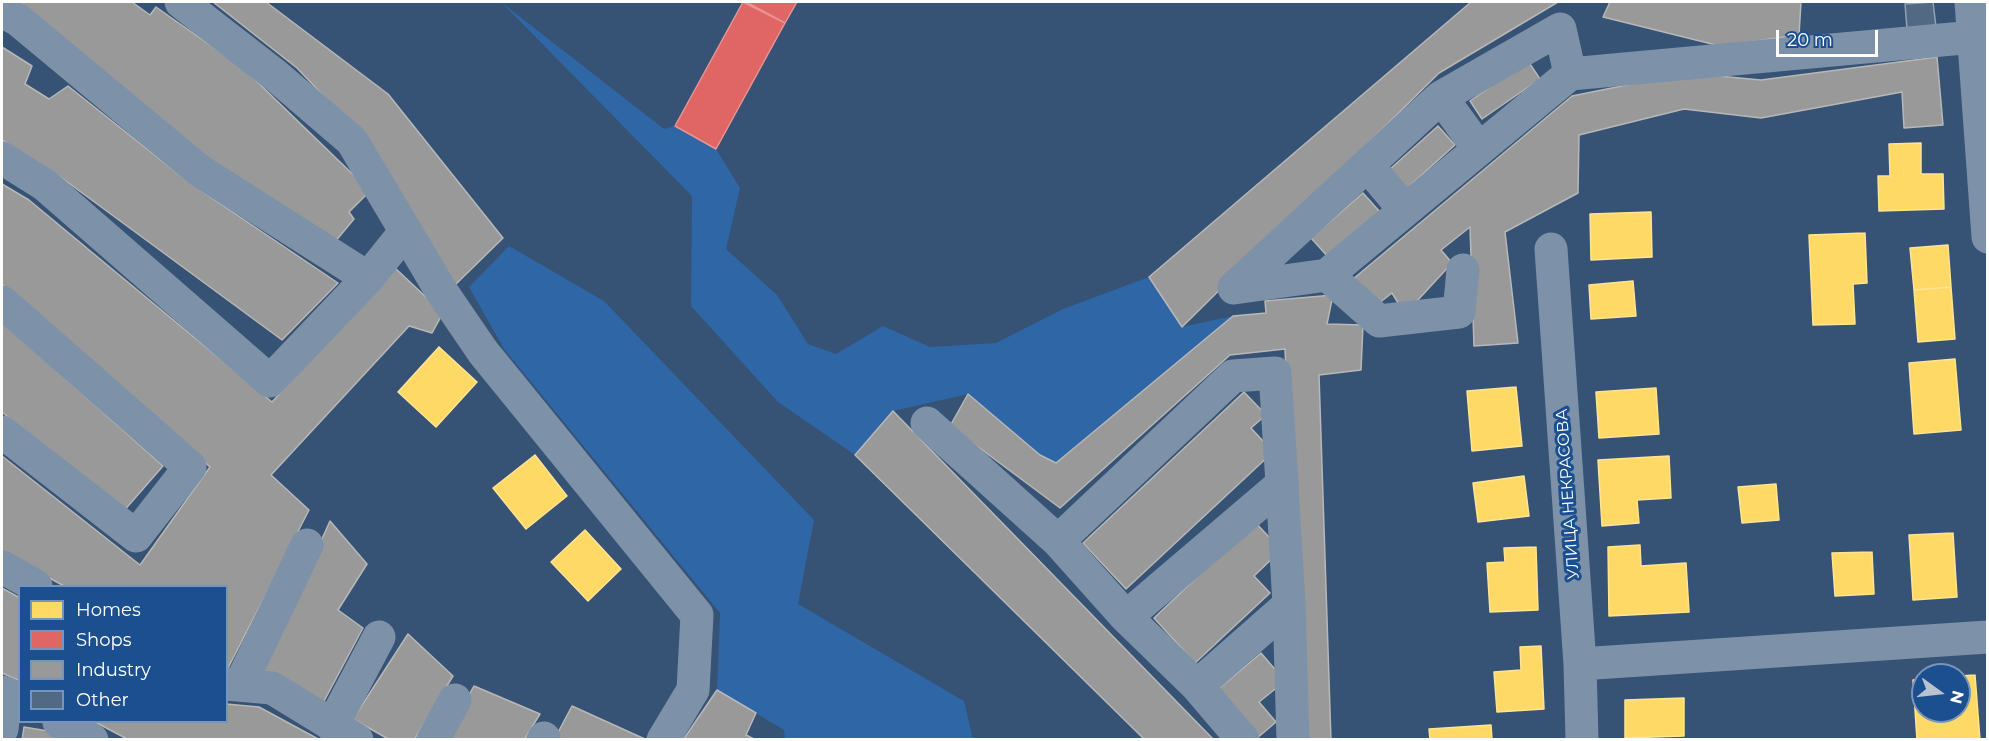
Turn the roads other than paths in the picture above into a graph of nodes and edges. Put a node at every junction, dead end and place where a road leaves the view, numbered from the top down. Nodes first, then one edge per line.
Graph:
1 (181, 2) edge
2 (1971, 2) edge
3 (2, 12) edge
4 (1974, 37) junction
5 (1570, 74) junction
6 (1441, 97) junction
7 (1479, 149) junction
8 (2, 158) edge
9 (1367, 165) junction
10 (1405, 210) junction
11 (405, 232) junction
12 (1988, 237) edge
13 (1551, 249) dead end
14 (1463, 270) dead end
15 (1327, 275) junction
16 (369, 278) junction
17 (2, 302) edge
18 (927, 423) dead end
19 (2, 432) edge
20 (1282, 484) junction
21 (1058, 541) junction
22 (307, 545) dead end
23 (2, 567) edge
24 (34, 585) edge
25 (1289, 605) junction
26 (1126, 617) junction
27 (379, 636) dead end
28 (1988, 637) edge
29 (1580, 664) junction
30 (233, 685) edge
31 (1197, 686) junction
32 (9, 695) edge
33 (455, 700) dead end
34 (60, 723) edge
35 (2, 729) edge
36 (344, 733) edge
37 (92, 740) edge
38 (433, 740) edge
39 (663, 740) edge
40 (1243, 740) edge
41 (1293, 740) edge
42 (1582, 740) edge

1 - 11 street
2 - 4 street
3 - 16 street
4 - 5 street
4 - 12 street
5 - 6 street
5 - 7 street
6 - 7 street
6 - 9 street
7 - 10 street
8 - 16 street
9 - 10 street
9 - 15 street
10 - 15 street
11 - 16 street
11 - 39 street
13 - 29 street, УЛИЦА НЕКРАСОВА
14 - 15 street
17 - 19 street
18 - 21 street
20 - 21 street
20 - 25 street
20 - 26 street
21 - 26 street
22 - 30 street
23 - 24 street
25 - 31 street
25 - 41 street
26 - 31 street
27 - 36 street
28 - 29 street
29 - 42 street, УЛИЦА НЕКРАСОВА
30 - 36 street
31 - 40 street
32 - 35 street
33 - 38 street
34 - 37 street

